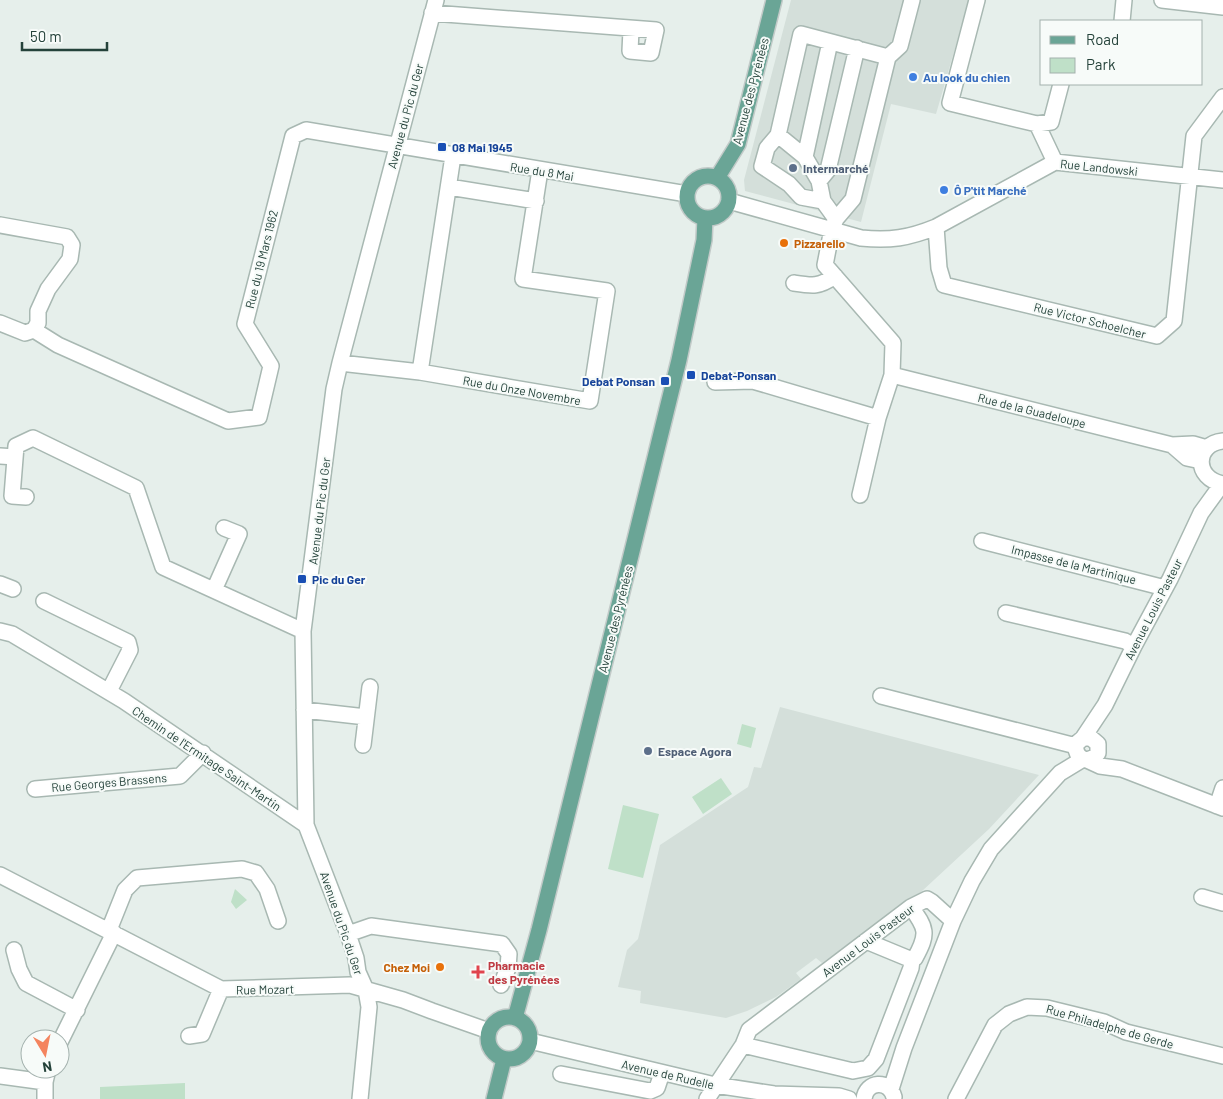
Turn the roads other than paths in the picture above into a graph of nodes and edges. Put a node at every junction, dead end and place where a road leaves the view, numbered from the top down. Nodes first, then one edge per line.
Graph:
1 (774, 0) edge
2 (912, 0) edge
3 (977, 0) edge
4 (1124, 0) edge
5 (1162, 0) edge
6 (434, 7) edge
7 (1223, 8) edge
8 (1122, 20) edge
9 (631, 30) dead end
10 (830, 42) junction
11 (857, 48) junction
12 (888, 57) junction
13 (1061, 85) edge
14 (1223, 96) edge
15 (1037, 124) junction
16 (778, 135) junction
17 (397, 146) junction
18 (454, 156) junction
19 (805, 157) junction
20 (1055, 162) junction
21 (540, 170) junction
22 (1188, 176) junction
23 (717, 178) junction
24 (1223, 180) edge
25 (819, 181) junction
26 (449, 187) junction
27 (687, 194) junction
28 (823, 200) junction
29 (536, 201) junction
30 (729, 201) junction
31 (706, 218) junction
32 (834, 224) junction
33 (0, 225) edge
34 (936, 228) junction
35 (835, 276) junction
36 (794, 283) dead end
37 (0, 323) edge
38 (34, 330) junction
39 (340, 363) junction
40 (420, 372) junction
41 (892, 375) junction
42 (716, 382) dead end
43 (878, 418) junction
44 (1223, 440) edge
45 (1204, 454) junction
46 (8, 456) edge
47 (1206, 476) junction
48 (1222, 484) edge
49 (860, 495) dead end
50 (26, 497) dead end
51 (1201, 513) junction
52 (224, 528) dead end
53 (982, 541) dead end
54 (1165, 588) junction
55 (214, 590) junction
56 (44, 601) dead end
57 (1006, 613) dead end
58 (0, 631) edge
59 (303, 631) junction
60 (1134, 646) junction
61 (370, 687) dead end
62 (109, 691) junction
63 (881, 696) dead end
64 (1105, 705) junction
65 (304, 710) junction
66 (366, 718) junction
67 (363, 745) dead end
68 (1098, 746) junction
69 (1081, 750) junction
70 (203, 753) junction
71 (1122, 769) junction
72 (1223, 788) edge
73 (35, 789) dead end
74 (1220, 807) edge
75 (306, 825) junction
76 (0, 875) edge
77 (1202, 897) dead end
78 (1223, 902) edge
79 (911, 907) junction
80 (278, 921) dead end
81 (954, 921) junction
82 (111, 932) junction
83 (348, 934) junction
84 (866, 941) junction
85 (14, 950) dead end
86 (912, 960) junction
87 (501, 986) dead end
88 (221, 990) junction
89 (366, 990) junction
90 (77, 1010) junction
91 (515, 1018) junction
92 (67, 1029) edge
93 (489, 1031) junction
94 (189, 1036) dead end
95 (530, 1041) junction
96 (743, 1045) junction
97 (1223, 1056) edge
98 (504, 1058) junction
99 (662, 1073) junction
100 (561, 1074) dead end
101 (0, 1076) edge
102 (20, 1076) edge
103 (47, 1079) edge
104 (715, 1085) junction
105 (884, 1094) edge
106 (844, 1098) edge
107 (45, 1099) edge
108 (360, 1099) edge
109 (494, 1099) edge
110 (707, 1099) edge
111 (956, 1099) edge

1 - 23 main road, Avenue des Pyrénées
2 - 12 street
3 - 15 street
4 - 8 street
5 - 7 street
6 - 9 street, Avenue du Pic du Ger
6 - 17 street, Avenue du Pic du Ger
10 - 11 street
10 - 16 street
10 - 19 street
11 - 12 street
11 - 25 street
12 - 32 street
13 - 15 street
14 - 22 street
15 - 20 street
16 - 19 street
16 - 28 street
17 - 18 street, Rue du 8 Mai
17 - 38 street, Rue du 19 Mars 1962
17 - 39 street, Avenue du Pic du Ger
18 - 21 street, Rue du 8 Mai
18 - 26 street
19 - 25 street
20 - 22 street, Rue Landowski
20 - 34 street, Rue Landowski
21 - 27 street, Rue du 8 Mai
21 - 29 street, Rue du Onze Novembre
22 - 24 street, Rue Landowski
22 - 34 street, Rue Victor Schoelcher
23 - 27 main road
23 - 30 main road
25 - 28 street
26 - 29 street
26 - 40 street
27 - 31 main road
28 - 32 street
29 - 40 street, Rue du Onze Novembre
30 - 31 main road
30 - 32 street, Rue Landowski
31 - 91 main road, Avenue des Pyrénées
32 - 34 street, Rue Landowski
32 - 35 street
33 - 38 street
35 - 36 street
35 - 41 street
37 - 38 street
39 - 40 street, Rue du Onze Novembre
39 - 59 street, Avenue du Pic du Ger
41 - 43 street
41 - 45 street, Rue de la Guadeloupe
42 - 43 street
43 - 49 street
44 - 45 street
45 - 47 street
46 - 50 street
46 - 55 street
47 - 48 street
47 - 51 street, Avenue Louis Pasteur
48 - 51 street, Avenue Louis Pasteur
51 - 54 street, Avenue Louis Pasteur
52 - 55 street
53 - 54 street, Impasse de la Martinique
54 - 60 street, Avenue Louis Pasteur
55 - 59 street
56 - 62 street
57 - 60 street
58 - 62 street, Chemin de l'Ermitage Saint-Martin
59 - 65 street, Avenue du Pic du Ger
60 - 64 street, Avenue Louis Pasteur
61 - 66 street
62 - 70 street, Chemin de l'Ermitage Saint-Martin
63 - 69 street
64 - 68 street, Avenue Louis Pasteur
64 - 69 street, Avenue Louis Pasteur
65 - 66 street
65 - 75 street, Avenue du Pic du Ger
66 - 67 street
68 - 69 street
68 - 71 street
69 - 71 street
69 - 81 street, Avenue Louis Pasteur
70 - 73 street, Rue Georges Brassens
70 - 75 street, Chemin de l'Ermitage Saint-Martin
71 - 74 street
72 - 74 street
75 - 83 street, Avenue du Pic du Ger
76 - 82 street, Rue Mozart
77 - 78 street
79 - 81 street, Avenue Louis Pasteur
79 - 84 street, Avenue Louis Pasteur
79 - 86 street
80 - 82 street
81 - 105 street
82 - 88 street, Rue Mozart
82 - 90 street
83 - 87 street
83 - 89 street, Avenue du Pic du Ger
84 - 86 street
84 - 96 street, Avenue Louis Pasteur
85 - 90 street
86 - 96 street
88 - 89 street, Rue Mozart
88 - 94 street
89 - 93 street, Rue Mozart
89 - 108 street, Avenue du Pic du Ger
90 - 92 street
91 - 93 main road
91 - 95 main road
93 - 98 main road
95 - 98 main road
95 - 99 street, Avenue de Rudelle
96 - 104 street, Avenue Louis Pasteur
97 - 111 street, Rue Philadelphe de Gerde
98 - 109 main road
99 - 100 street
99 - 104 street, Avenue de Rudelle
101 - 102 street
103 - 107 street
104 - 106 street, Avenue de Rudelle
104 - 110 street, Avenue Louis Pasteur
105 - 106 street, Avenue de Rudelle

